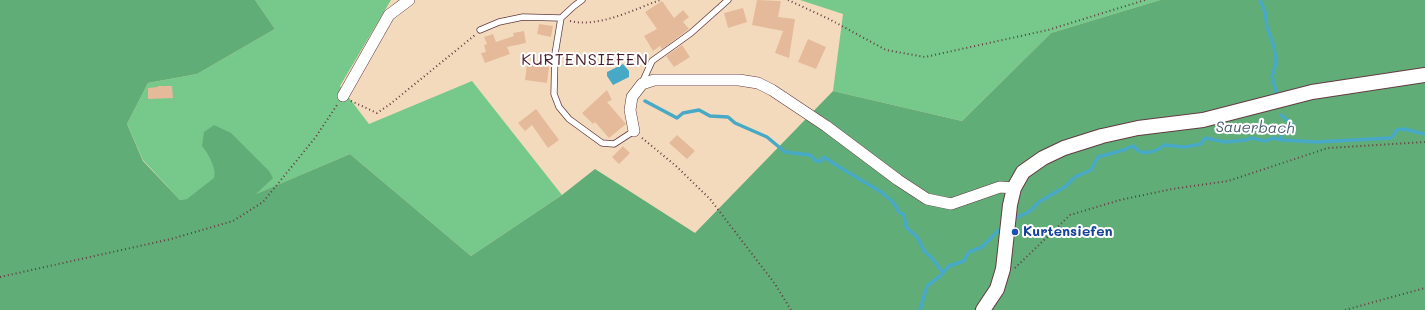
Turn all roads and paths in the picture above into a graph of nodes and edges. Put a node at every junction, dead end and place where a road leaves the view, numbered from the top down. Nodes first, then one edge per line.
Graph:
1 (409, 0) edge
2 (582, 0) edge
3 (660, 0) edge
4 (728, 0) edge
5 (788, 0) edge
6 (1146, 0) edge
7 (561, 18) junction
8 (480, 30) joint
9 (1425, 75) edge
10 (642, 84) junction
11 (344, 96) junction
12 (634, 131) junction
13 (1425, 142) edge
14 (1014, 188) junction
15 (1003, 269) junction
16 (0, 277) edge
17 (1425, 288) edge
18 (791, 310) edge
19 (983, 310) edge
20 (1345, 310) edge

1 - 11 street
2 - 7 lane
3 - 7 path
4 - 10 lane
5 - 6 path
7 - 8 lane
7 - 12 lane
8 - 11 path
9 - 14 street
10 - 12 street
10 - 14 street
11 - 16 path
12 - 18 path
13 - 15 path
14 - 15 street
15 - 19 street
17 - 20 path

